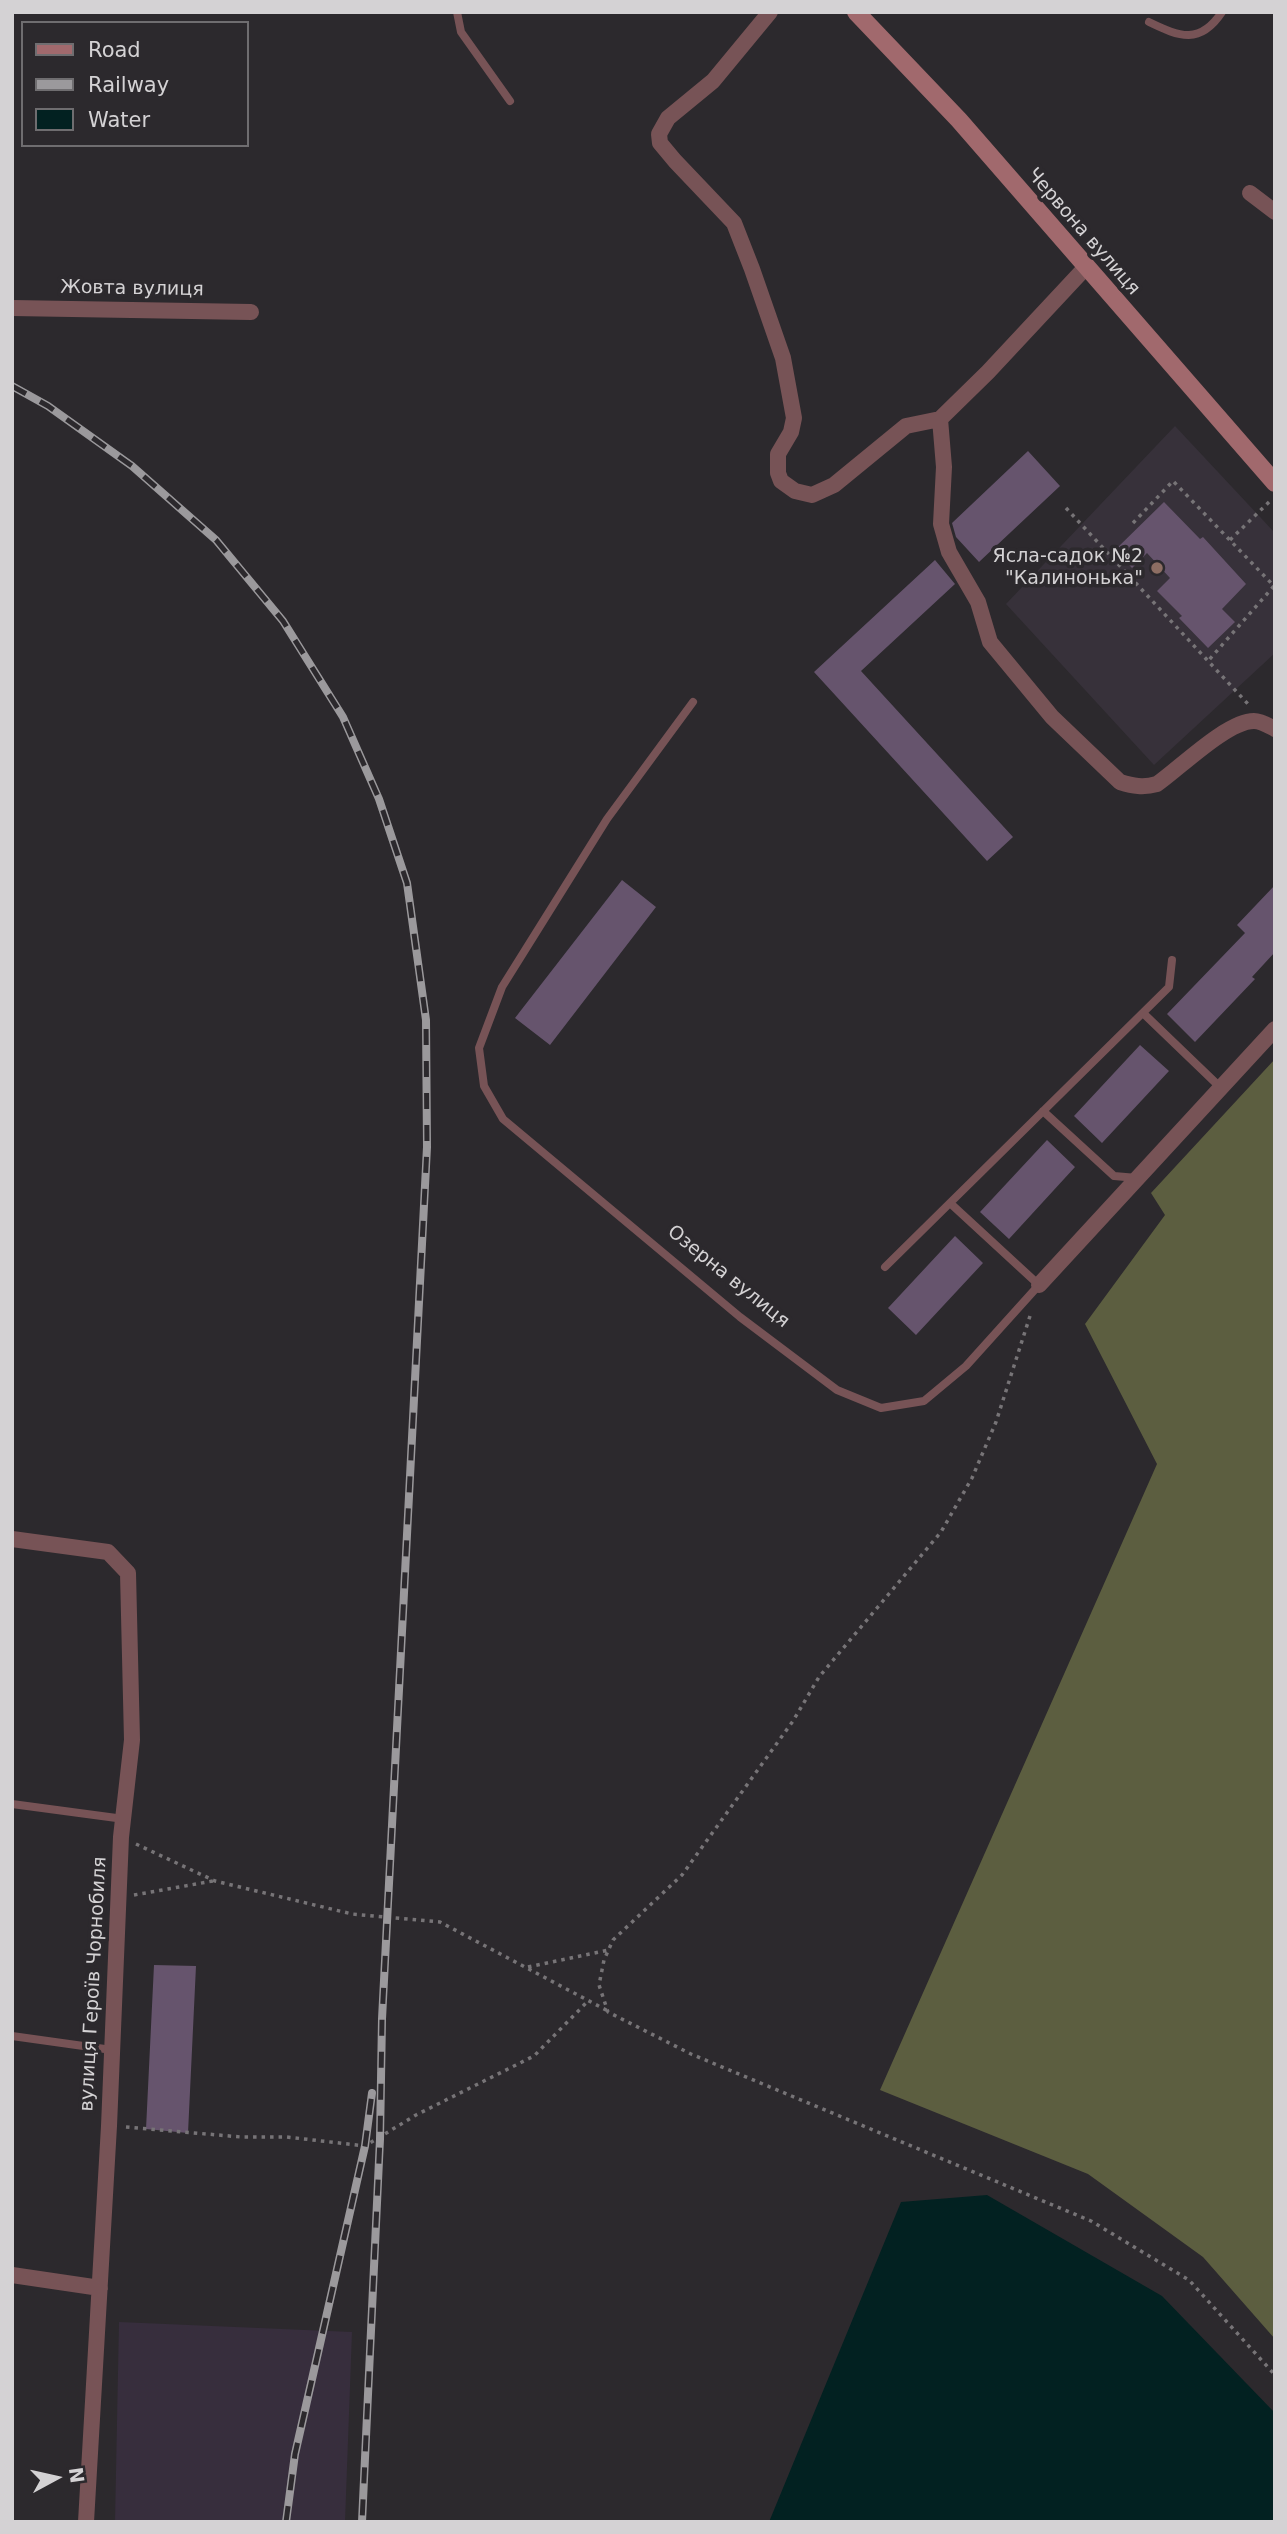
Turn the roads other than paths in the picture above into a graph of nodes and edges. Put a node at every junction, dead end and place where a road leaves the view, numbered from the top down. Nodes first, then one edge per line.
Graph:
1 (457, 12) edge
2 (770, 12) edge
3 (856, 12) edge
4 (1222, 12) edge
5 (1149, 22) dead end
6 (510, 101) dead end
7 (1250, 193) dead end
8 (1275, 212) edge
9 (1086, 267) junction
10 (12, 309) edge
11 (251, 312) dead end
12 (940, 419) junction
13 (1272, 492) edge
14 (693, 702) dead end
15 (1272, 727) edge
16 (1172, 960) dead end
17 (1143, 1013) junction
18 (1275, 1029) edge
19 (1221, 1088) junction
20 (1043, 1111) junction
21 (1138, 1178) junction
22 (950, 1203) junction
23 (885, 1266) dead end
24 (1040, 1285) junction
25 (12, 1539) edge
26 (12, 1804) edge
27 (124, 1819) junction
28 (12, 2036) edge
29 (112, 2050) junction
30 (12, 2275) edge
31 (100, 2288) junction
32 (86, 2522) edge

1 - 6 lane
2 - 12 street
3 - 9 main road, Червона вулиця
4 - 5 lane
7 - 8 street
9 - 12 street
9 - 13 main road, Червона вулиця
10 - 11 street, Жовта вулиця
12 - 15 street
14 - 24 lane, Озерна вулиця
16 - 17 lane
17 - 19 lane
17 - 20 lane
18 - 19 street, Озерна вулиця
19 - 21 street, Озерна вулиця
20 - 21 lane
20 - 22 lane
21 - 24 street, Озерна вулиця
22 - 23 lane
22 - 24 lane
25 - 27 street, вулиця Героїв Чорнобиля
26 - 27 lane
27 - 29 street, вулиця Героїв Чорнобиля
28 - 29 lane
29 - 31 street, вулиця Героїв Чорнобиля
30 - 31 street
31 - 32 street, вулиця Героїв Чорнобиля

